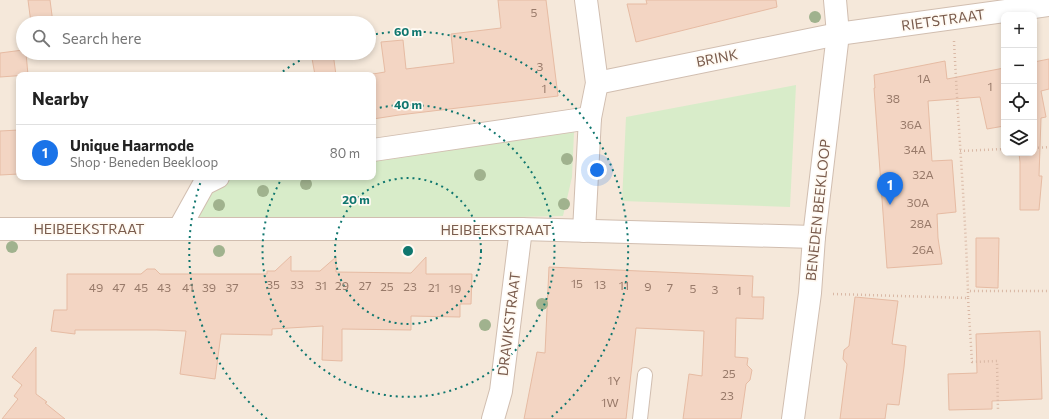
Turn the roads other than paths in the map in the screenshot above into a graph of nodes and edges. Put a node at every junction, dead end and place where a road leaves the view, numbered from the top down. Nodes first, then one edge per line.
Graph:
1 (586, 0) edge
2 (835, 0) edge
3 (1049, 5) edge
4 (838, 34) junction
5 (597, 82) junction
6 (590, 118) junction
7 (376, 150) edge
8 (212, 180) edge
9 (179, 228) junction
10 (0, 229) edge
11 (521, 229) junction
12 (584, 230) junction
13 (814, 237) junction
14 (644, 375) dead end
15 (493, 419) edge
16 (640, 419) edge
17 (793, 419) edge

1 - 5 street
2 - 4 street, BENEDEN BEEKLOOP
3 - 4 street, RIETSTRAAT
4 - 5 street, BRINK
4 - 13 street, BENEDEN BEEKLOOP
5 - 6 street
6 - 7 street
6 - 12 street
8 - 9 street
9 - 10 street, HEIBEEKSTRAAT
9 - 11 street, HEIBEEKSTRAAT
11 - 12 street, HEIBEEKSTRAAT
11 - 15 street, DRAVIKSTRAAT
12 - 13 street, HEIBEEKSTRAAT
13 - 17 street, BENEDEN BEEKLOOP
14 - 16 lane

